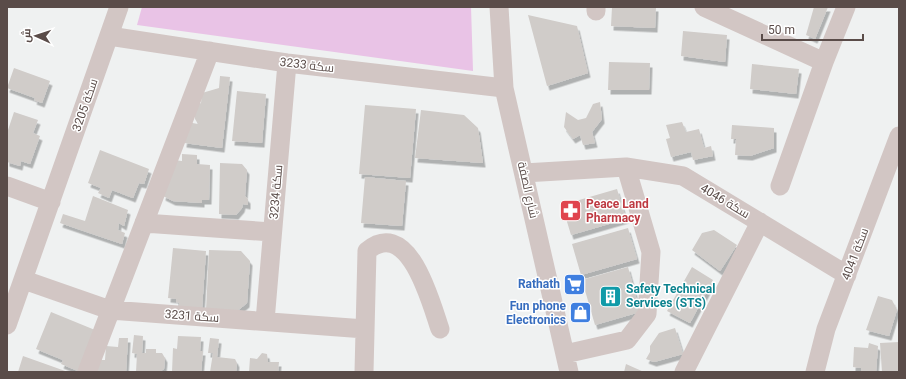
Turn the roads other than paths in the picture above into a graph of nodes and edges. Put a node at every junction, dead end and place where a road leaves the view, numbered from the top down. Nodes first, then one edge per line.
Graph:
1 (119, 7) edge
2 (499, 7) edge
3 (704, 7) edge
4 (846, 7) edge
5 (744, 16) edge
6 (109, 36) junction
7 (210, 51) junction
8 (287, 62) junction
9 (824, 62) junction
10 (504, 88) junction
11 (899, 139) edge
12 (626, 167) junction
13 (524, 173) junction
14 (7, 186) edge
15 (780, 186) dead end
16 (51, 202) junction
17 (760, 222) junction
18 (144, 223) junction
19 (272, 232) junction
20 (847, 275) junction
21 (24, 280) junction
22 (110, 310) junction
23 (265, 321) junction
24 (7, 325) edge
25 (365, 329) junction
26 (440, 329) dead end
27 (567, 363) edge
28 (86, 372) edge
29 (364, 372) edge
30 (684, 372) edge
31 (815, 372) edge

1 - 6 street, سكة 3205
2 - 10 street, شارع الصفة
3 - 5 street
4 - 9 street
5 - 9 street
6 - 7 street, سكة 3233
6 - 16 street, سكة 3205
7 - 8 street, سكة 3233
7 - 18 street
8 - 10 street, سكة 3233
8 - 19 street, سكة 3234
9 - 15 street
10 - 13 street, شارع الصفة
11 - 20 street, سكة 4041
12 - 13 street, سكة 4046
12 - 17 street, سكة 4046
12 - 27 street
13 - 27 street, شارع الصفة
14 - 16 street
16 - 21 street, سكة 3205
17 - 20 street
17 - 30 street, سكة 4046
18 - 19 street
18 - 22 street
19 - 23 street, سكة 3234
20 - 31 street, سكة 4041
21 - 22 street, سكة 3231
21 - 24 street, سكة 3205
22 - 23 street, سكة 3231
22 - 28 street
23 - 25 street, سكة 3231
25 - 26 street
25 - 29 street

